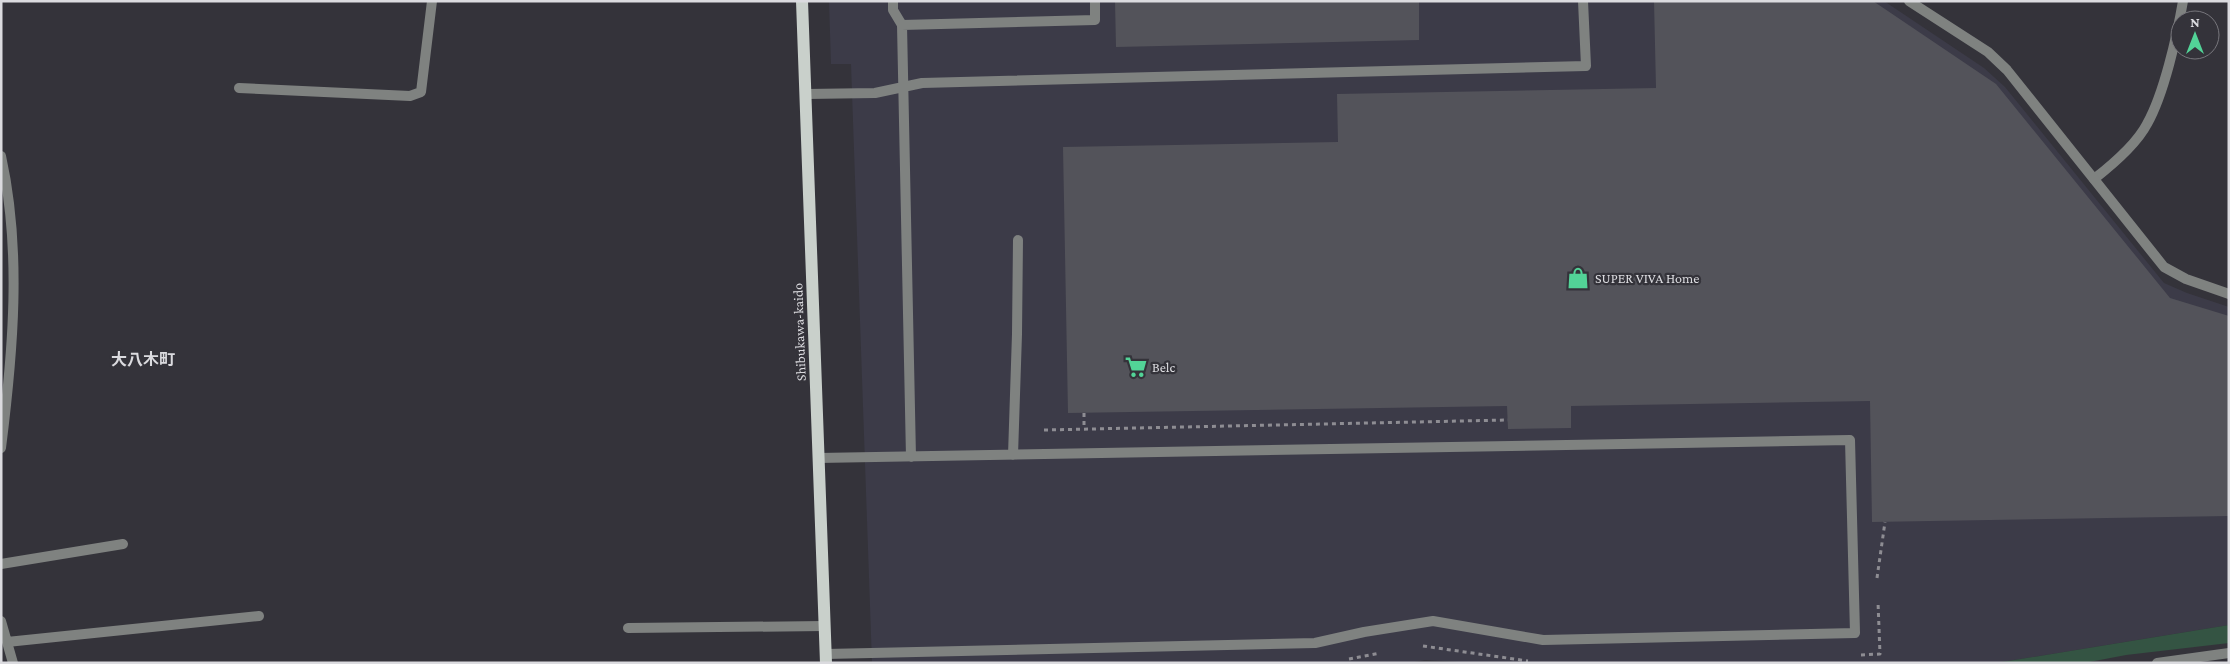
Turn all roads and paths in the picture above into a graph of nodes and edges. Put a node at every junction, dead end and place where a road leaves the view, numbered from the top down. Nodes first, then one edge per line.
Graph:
1 (432, 1) edge
2 (802, 1) edge
3 (893, 1) edge
4 (1095, 1) edge
5 (1583, 1) edge
6 (1909, 1) edge
7 (2183, 1) edge
8 (902, 25) junction
9 (239, 88) dead end
10 (902, 88) junction
11 (807, 94) junction
12 (1, 156) edge
13 (2094, 179) junction
14 (6, 226) edge
15 (1018, 240) dead end
16 (2229, 294) edge
17 (1084, 414) dead end
18 (1508, 420) dead end
19 (1084, 429) junction
20 (1044, 430) dead end
21 (1, 448) edge
22 (1013, 454) junction
23 (910, 457) junction
24 (818, 458) junction
25 (122, 544) dead end
26 (1, 564) edge
27 (259, 616) dead end
28 (1, 621) edge
29 (824, 626) junction
30 (628, 628) dead end
31 (7, 642) junction
32 (2229, 653) edge
33 (826, 658) edge
34 (13, 663) edge
35 (2156, 663) edge

1 - 9 street
2 - 11 main road, Shibukawa-kaido
3 - 8 street
4 - 8 street
5 - 10 street
6 - 13 street
7 - 13 street
8 - 10 street
10 - 11 street
10 - 23 street
11 - 24 main road, Shibukawa-kaido
12 - 14 street
13 - 16 street
14 - 21 street
15 - 22 street
17 - 19 path
18 - 19 path
19 - 20 path
22 - 23 street
22 - 33 street
23 - 24 street
24 - 29 main road, Shibukawa-kaido
25 - 26 street
27 - 31 street
28 - 31 street
29 - 30 street
29 - 33 main road, Shibukawa-kaido
31 - 34 street
32 - 35 street

